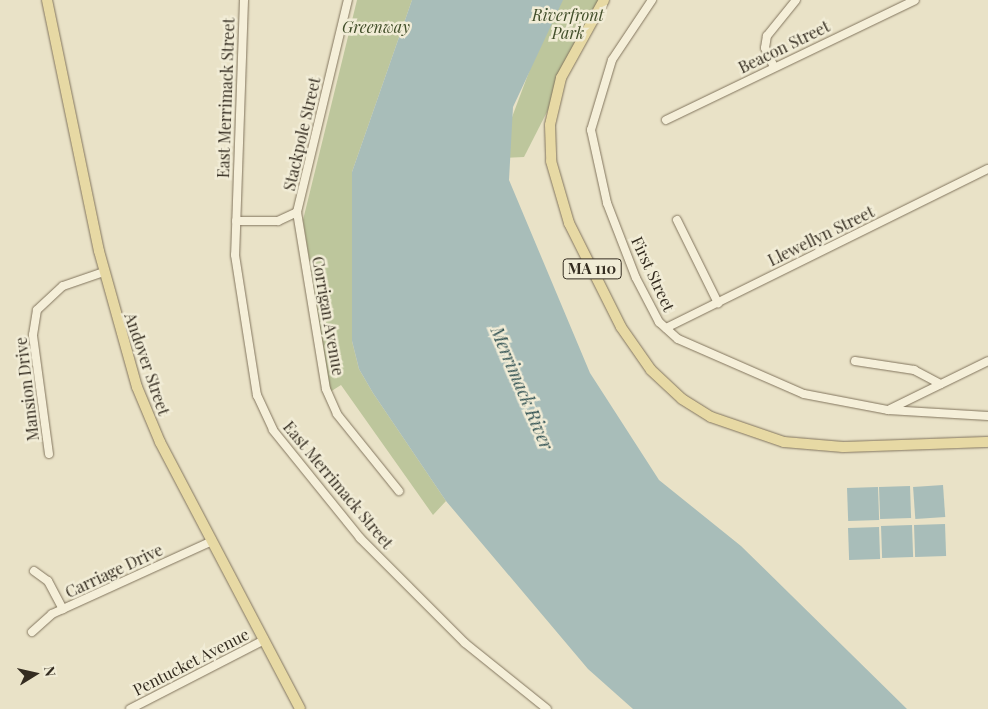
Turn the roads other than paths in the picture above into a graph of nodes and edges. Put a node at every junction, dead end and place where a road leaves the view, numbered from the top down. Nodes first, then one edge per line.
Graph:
1 (47, 0) edge
2 (244, 0) edge
3 (348, 0) edge
4 (604, 0) edge
5 (652, 0) edge
6 (796, 0) edge
7 (915, 0) edge
8 (774, 67) junction
9 (666, 120) dead end
10 (988, 168) edge
11 (297, 212) junction
12 (677, 220) dead end
13 (236, 221) junction
14 (104, 272) junction
15 (718, 303) junction
16 (666, 328) junction
17 (855, 361) dead end
18 (988, 361) edge
19 (940, 384) junction
20 (888, 410) junction
21 (988, 416) edge
22 (988, 442) edge
23 (50, 454) dead end
24 (400, 491) dead end
25 (212, 541) junction
26 (34, 571) dead end
27 (63, 609) junction
28 (32, 632) dead end
29 (264, 640) junction
30 (130, 709) edge
31 (300, 709) edge
32 (547, 709) edge

1 - 14 main road, Andover Street
2 - 13 street, East Merrimack Street
3 - 11 street, Stackpole Street
4 - 22 main road, MA 110
5 - 16 street, First Street
6 - 8 street
7 - 8 street, Beacon Street
8 - 9 street, Beacon Street
10 - 15 street, Llewellyn Street
11 - 13 street, Stackpole Street
11 - 24 street, Corrigan Avenue
12 - 15 street
13 - 32 street, East Merrimack Street
14 - 23 street, Mansion Drive
14 - 25 main road, Andover Street
15 - 16 street, Llewellyn Street
16 - 20 street, First Street
17 - 19 street
18 - 19 street
19 - 20 street
20 - 21 street, First Street
25 - 27 street, Carriage Drive
25 - 29 main road, Andover Street
26 - 27 street
27 - 28 street, Carriage Drive
29 - 30 street, Pentucket Avenue
29 - 31 main road, Andover Street

